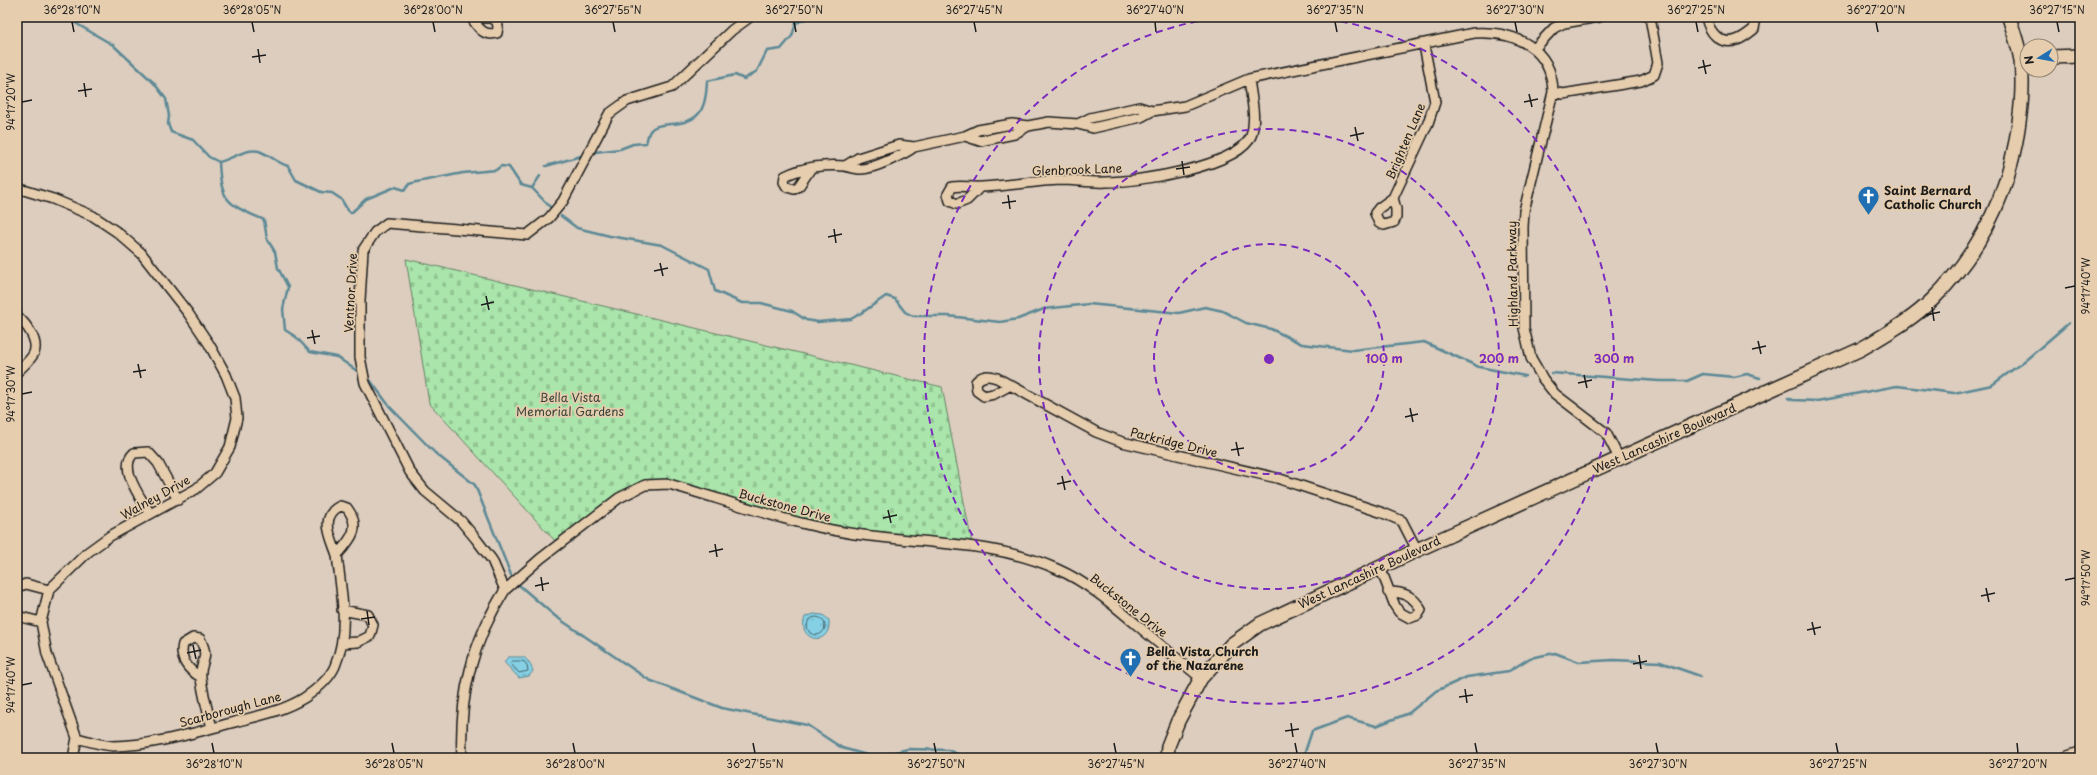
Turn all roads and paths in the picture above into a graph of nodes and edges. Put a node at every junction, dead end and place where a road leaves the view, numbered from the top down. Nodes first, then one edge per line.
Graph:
1 (750, 17) edge
2 (1599, 17) edge
3 (1650, 17) edge
4 (1706, 17) edge
5 (1756, 17) edge
6 (2009, 17) edge
7 (1424, 45) junction
8 (2019, 46) edge
9 (1535, 48) junction
10 (2080, 56) edge
11 (2059, 57) edge
12 (2023, 78) edge
13 (1249, 79) junction
14 (1553, 92) junction
15 (811, 168) dead end
16 (17, 188) edge
17 (979, 188) dead end
18 (1392, 198) dead end
19 (17, 316) edge
20 (17, 372) edge
21 (1009, 386) dead end
22 (1619, 458) junction
23 (178, 500) junction
24 (150, 514) junction
25 (1417, 550) junction
26 (336, 555) junction
27 (1380, 567) junction
28 (17, 587) edge
29 (49, 590) junction
30 (505, 590) junction
31 (1388, 592) dead end
32 (342, 610) junction
33 (17, 616) edge
34 (41, 622) junction
35 (343, 643) junction
36 (200, 676) dead end
37 (1201, 678) junction
38 (212, 728) junction
39 (77, 738) junction
40 (2080, 754) edge
41 (74, 758) edge
42 (462, 758) edge
43 (1167, 758) edge
44 (2068, 758) edge

1 - 30 street, Ventnor Drive
2 - 9 street
3 - 14 street
4 - 5 street
6 - 8 main road, West Lancashire Boulevard
7 - 9 street
7 - 13 street
7 - 18 street, Brighten Lane
9 - 14 street, Highland Parkway
10 - 11 main road
12 - 22 main road, West Lancashire Boulevard
13 - 15 street
13 - 17 street, Glenbrook Lane
14 - 22 street, Highland Parkway
16 - 23 street, Walney Drive
19 - 20 street
21 - 25 street, Parkridge Drive
22 - 25 main road, West Lancashire Boulevard
23 - 24 street, Walney Drive
23 - 24 street
24 - 29 street, Walney Drive
25 - 27 main road, West Lancashire Boulevard
26 - 26 street, Scarborough Lane
26 - 32 street, Scarborough Lane
27 - 31 street
27 - 37 main road, West Lancashire Boulevard
28 - 29 street
29 - 34 street
30 - 37 street, Buckstone Drive
30 - 42 street
32 - 35 street, Scarborough Lane
32 - 35 street
33 - 34 street
34 - 39 street
35 - 38 street, Scarborough Lane
36 - 38 street
37 - 43 main road, West Lancashire Boulevard
38 - 39 street, Scarborough Lane
39 - 41 street
40 - 44 main road

